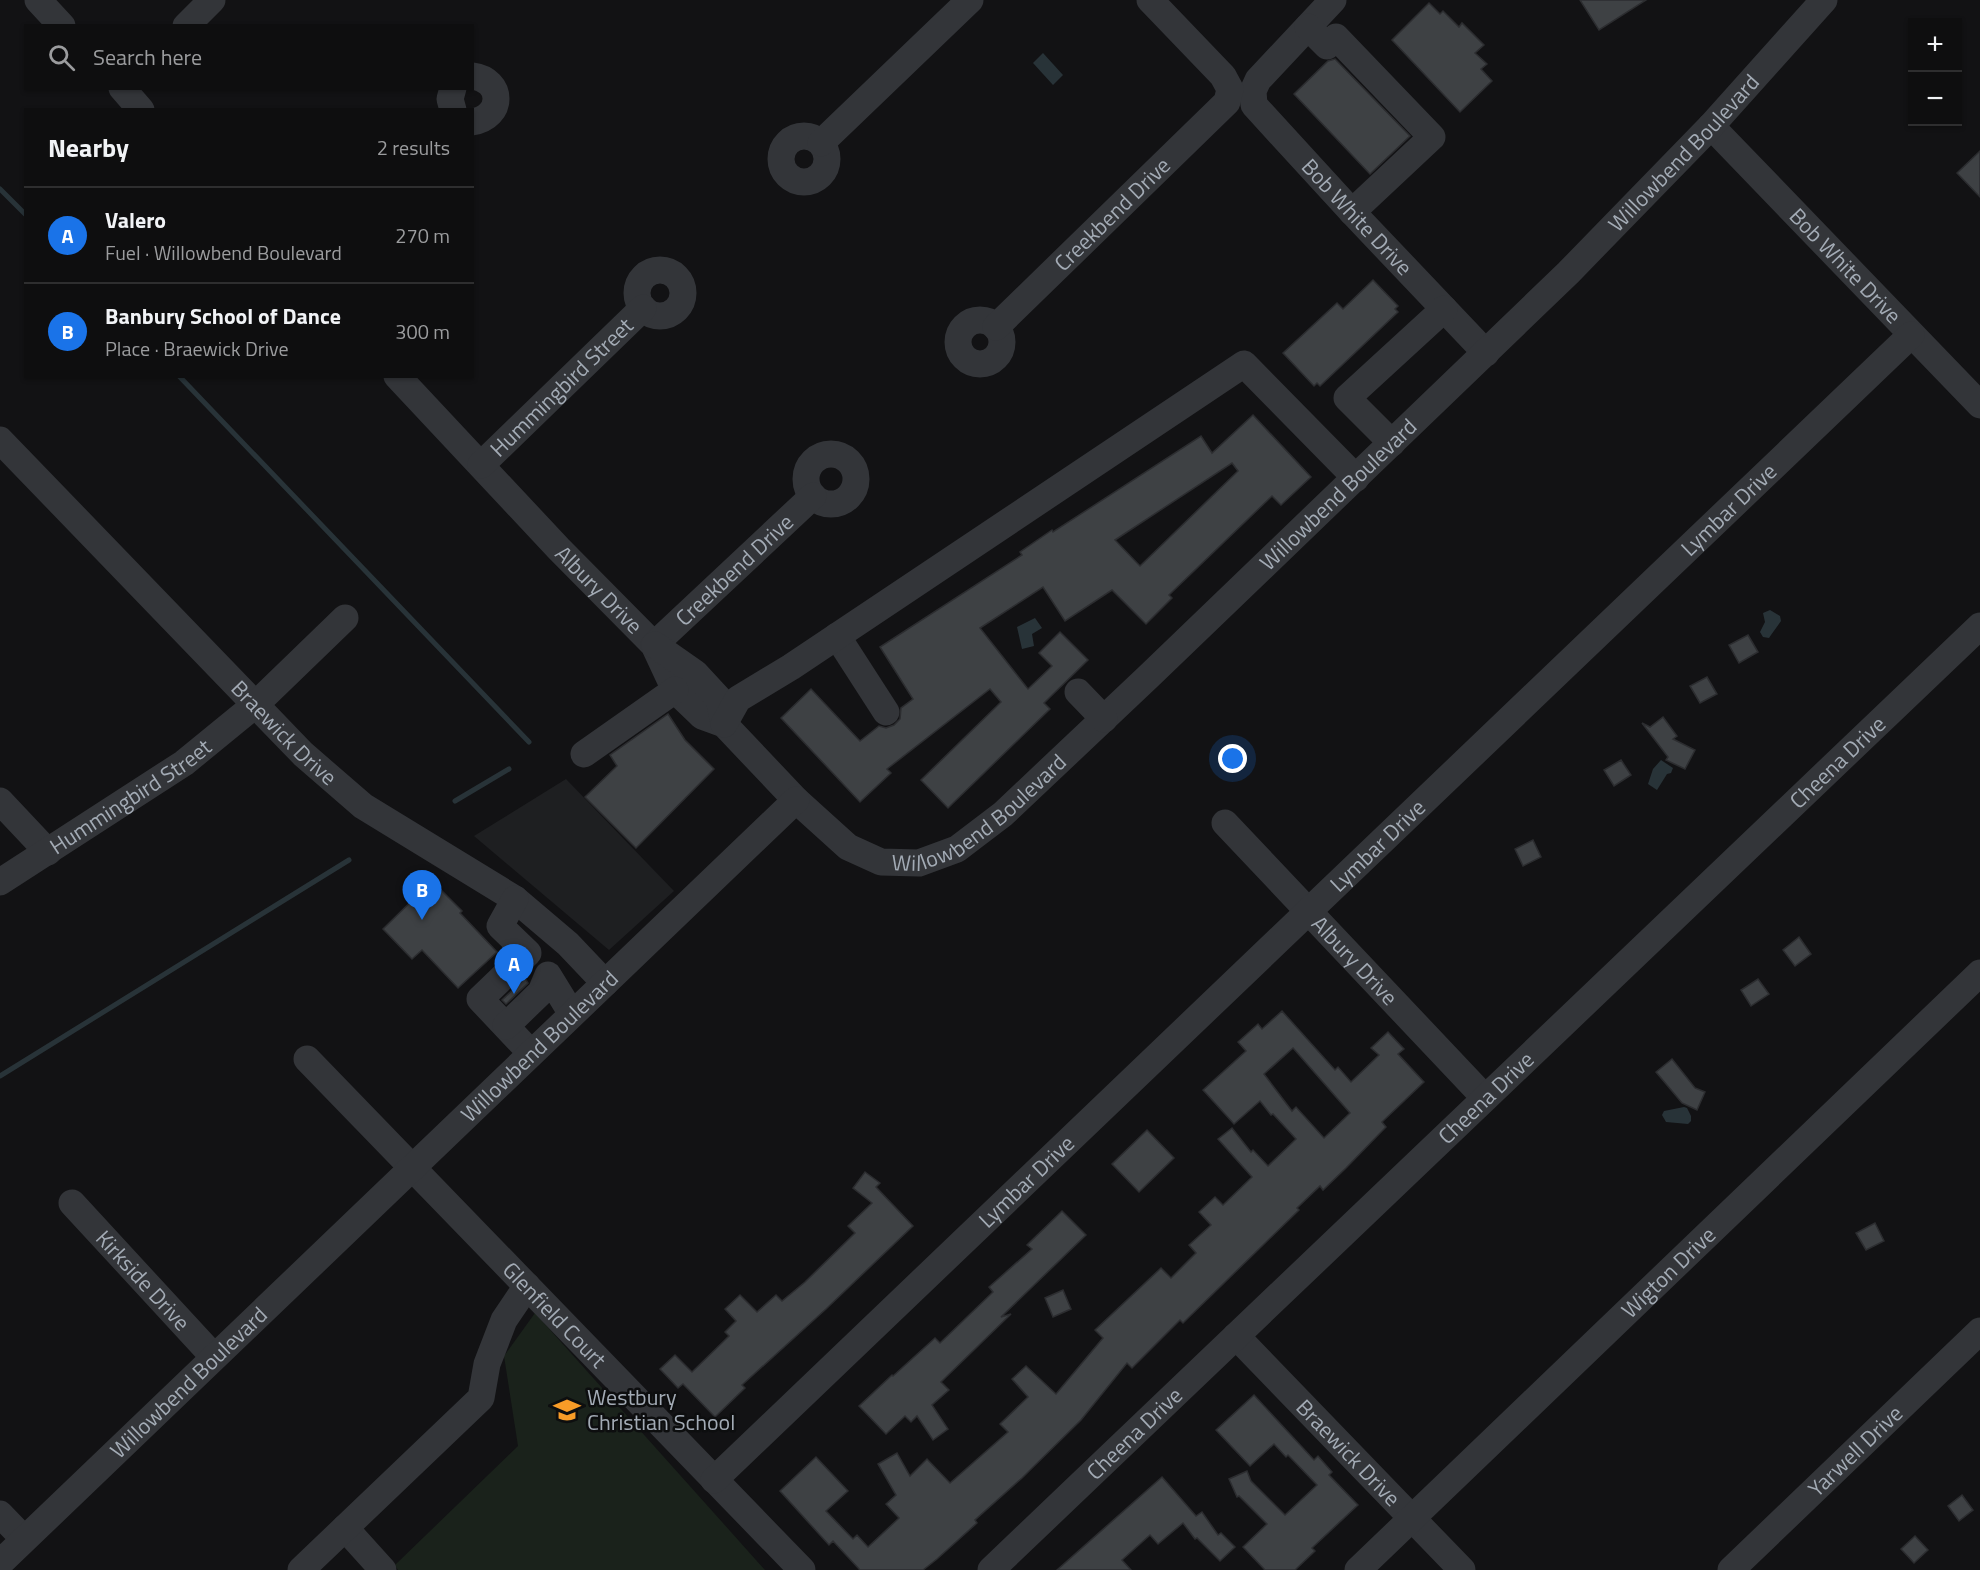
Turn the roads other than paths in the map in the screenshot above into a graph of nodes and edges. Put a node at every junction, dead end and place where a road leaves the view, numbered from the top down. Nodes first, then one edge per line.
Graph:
1 (38, 0) edge
2 (212, 0) edge
3 (970, 0) edge
4 (1150, 0) edge
5 (1333, 0) edge
6 (1824, 0) edge
7 (60, 24) edge
8 (188, 24) edge
9 (1308, 27) junction
10 (474, 76) edge
11 (124, 90) edge
12 (452, 90) edge
13 (139, 108) edge
14 (452, 108) edge
15 (474, 122) edge
16 (1711, 126) junction
17 (821, 143) dead end
18 (1352, 212) junction
19 (643, 308) dead end
20 (1444, 309) junction
21 (996, 327) dead end
22 (1911, 335) junction
23 (1486, 353) junction
24 (399, 378) edge
25 (1980, 405) edge
26 (0, 440) edge
27 (1392, 443) junction
28 (481, 465) junction
29 (1356, 478) junction
30 (813, 496) dead end
31 (345, 618) dead end
32 (1980, 626) edge
33 (837, 636) junction
34 (654, 645) junction
35 (675, 690) junction
36 (1078, 692) dead end
37 (255, 705) junction
38 (886, 712) dead end
39 (1104, 718) junction
40 (724, 724) junction
41 (584, 754) dead end
42 (796, 800) junction
43 (0, 801) edge
44 (1225, 823) dead end
45 (48, 852) junction
46 (0, 882) edge
47 (515, 899) junction
48 (1308, 911) junction
49 (568, 944) junction
50 (528, 953) junction
51 (1980, 973) edge
52 (548, 975) junction
53 (605, 983) junction
54 (572, 1014) junction
55 (506, 1026) junction
56 (531, 1053) junction
57 (307, 1059) dead end
58 (1485, 1098) junction
59 (412, 1167) junction
60 (72, 1203) dead end
61 (527, 1286) junction
62 (1980, 1331) edge
63 (1236, 1336) junction
64 (214, 1357) junction
65 (714, 1480) junction
66 (0, 1514) edge
67 (1412, 1518) junction
68 (345, 1528) junction
69 (24, 1539) junction
70 (0, 1563) edge
71 (795, 1568) edge
72 (301, 1570) edge
73 (383, 1570) edge
74 (991, 1570) edge
75 (1358, 1570) edge
76 (1462, 1570) edge
77 (1731, 1570) edge

1 - 7 street
2 - 8 street
3 - 17 street
4 - 21 street, Creekbend Drive
5 - 9 street
6 - 16 street, Willowbend Boulevard
9 - 18 street, Bob White Drive
9 - 18 street
10 - 15 street
11 - 13 street
12 - 14 street
16 - 22 street, Bob White Drive
16 - 23 street, Willowbend Boulevard
18 - 20 street, Bob White Drive
19 - 28 street, Hummingbird Street
20 - 23 street, Bob White Drive
20 - 27 street
22 - 25 street, Bob White Drive
22 - 48 street, Lymbar Drive
23 - 27 street, Willowbend Boulevard
24 - 28 street, Albury Drive
26 - 37 street, Braewick Drive
27 - 29 street, Willowbend Boulevard
28 - 34 street, Albury Drive
29 - 33 street
29 - 39 street, Willowbend Boulevard
30 - 34 street, Creekbend Drive
31 - 37 street, Hummingbird Street
32 - 58 street, Cheena Drive
33 - 38 street
33 - 40 street
34 - 35 street, Albury Drive
34 - 40 street
35 - 40 street, Albury Drive
35 - 41 street
36 - 39 street
37 - 45 street, Hummingbird Street
37 - 47 street, Braewick Drive
39 - 42 street, Willowbend Boulevard
40 - 42 street, Albury Drive
42 - 53 street, Willowbend Boulevard
43 - 45 street
44 - 48 street, Albury Drive
45 - 46 street, Hummingbird Street
47 - 49 street, Braewick Drive
47 - 50 street
48 - 58 street, Albury Drive
48 - 65 street, Lymbar Drive
49 - 52 street
49 - 53 street, Braewick Drive
50 - 52 street
50 - 55 street
51 - 67 street, Wigton Drive
52 - 54 street
52 - 55 street
53 - 54 street, Willowbend Boulevard
54 - 56 street, Willowbend Boulevard
55 - 56 street
56 - 59 street, Willowbend Boulevard
57 - 59 street, Glenfield Court
58 - 63 street, Cheena Drive
59 - 61 street, Glenfield Court
59 - 64 street, Willowbend Boulevard
60 - 64 street, Kirkside Drive
61 - 65 street, Glenfield Court
61 - 68 street
62 - 77 street, Yarwell Drive
63 - 67 street, Braewick Drive
63 - 74 street, Cheena Drive
64 - 69 street, Willowbend Boulevard
65 - 71 street, Glenfield Court
66 - 69 street
67 - 75 street, Wigton Drive
67 - 76 street, Braewick Drive
68 - 72 street
68 - 73 street
69 - 70 street, Willowbend Boulevard

